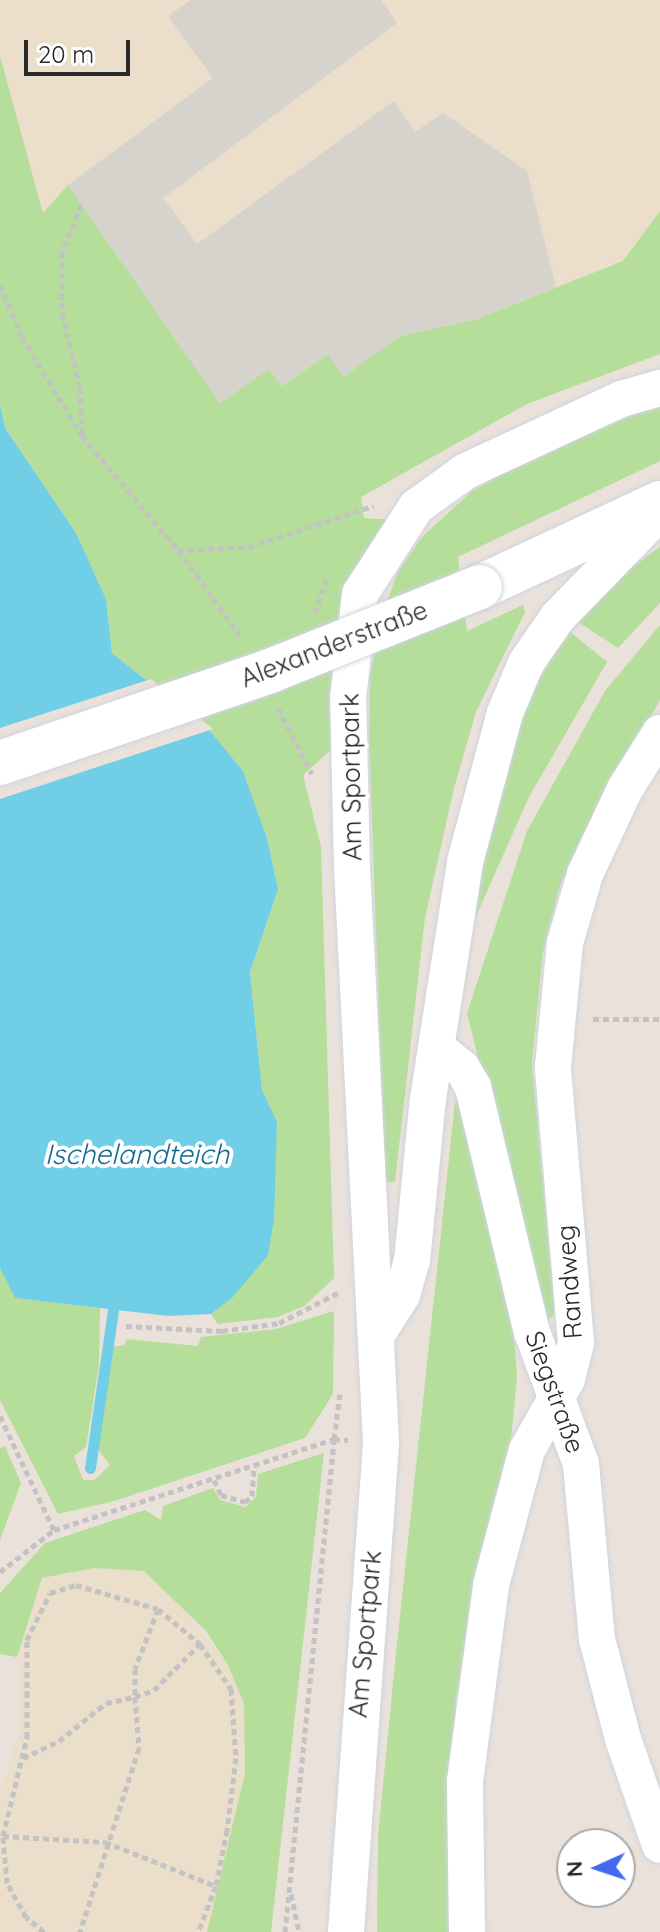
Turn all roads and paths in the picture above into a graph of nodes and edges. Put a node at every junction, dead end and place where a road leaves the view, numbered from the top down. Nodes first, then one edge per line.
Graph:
1 (81, 204) dead end
2 (0, 285) edge
3 (660, 388) edge
4 (82, 436) junction
5 (660, 503) edge
6 (416, 507) junction
7 (660, 512) edge
8 (178, 550) junction
9 (248, 650) dead end
10 (275, 702) dead end
11 (660, 733) edge
12 (0, 763) edge
13 (316, 781) dead end
14 (557, 1018) junction
15 (660, 1019) edge
16 (436, 1047) junction
17 (342, 1278) dead end
18 (342, 1291) junction
19 (342, 1306) dead end
20 (126, 1326) dead end
21 (376, 1336) junction
22 (342, 1380) dead end
23 (556, 1399) junction
24 (0, 1416) edge
25 (334, 1439) junction
26 (381, 1442) junction
27 (254, 1466) junction
28 (214, 1480) junction
29 (54, 1530) junction
30 (0, 1572) edge
31 (158, 1609) junction
32 (200, 1644) junction
33 (135, 1697) junction
34 (23, 1758) junction
35 (3, 1836) junction
36 (105, 1842) junction
37 (660, 1845) edge
38 (216, 1886) junction
39 (290, 1889) junction
40 (44, 1932) edge
41 (80, 1932) edge
42 (198, 1932) edge
43 (285, 1932) edge
44 (299, 1932) edge
45 (346, 1932) edge
46 (467, 1932) edge

1 - 4 path
2 - 4 path
3 - 6 street, Am Sportpark
4 - 8 path
5 - 12 main road, Alexanderstraße, bridge
6 - 8 path
6 - 21 street, Am Sportpark
7 - 16 street
8 - 9 path
10 - 13 path
11 - 14 street, Randweg
14 - 15 path
14 - 23 street, Randweg
16 - 21 street
16 - 23 street, Siegstraße
17 - 18 path
18 - 19 path
18 - 20 path
21 - 26 street, Am Sportpark
22 - 25 path
23 - 37 street, Siegstraße
23 - 46 street, Randweg
24 - 29 path
25 - 26 path
25 - 27 path
25 - 39 path
26 - 45 street, Am Sportpark
27 - 28 path
27 - 28 path
28 - 29 path
29 - 30 path
31 - 32 path
31 - 33 path
31 - 34 path
32 - 33 path
32 - 38 path
33 - 34 path
33 - 36 path
34 - 35 path
35 - 36 path
35 - 40 path
36 - 38 path
36 - 41 path
38 - 42 path
39 - 43 path
39 - 44 path

